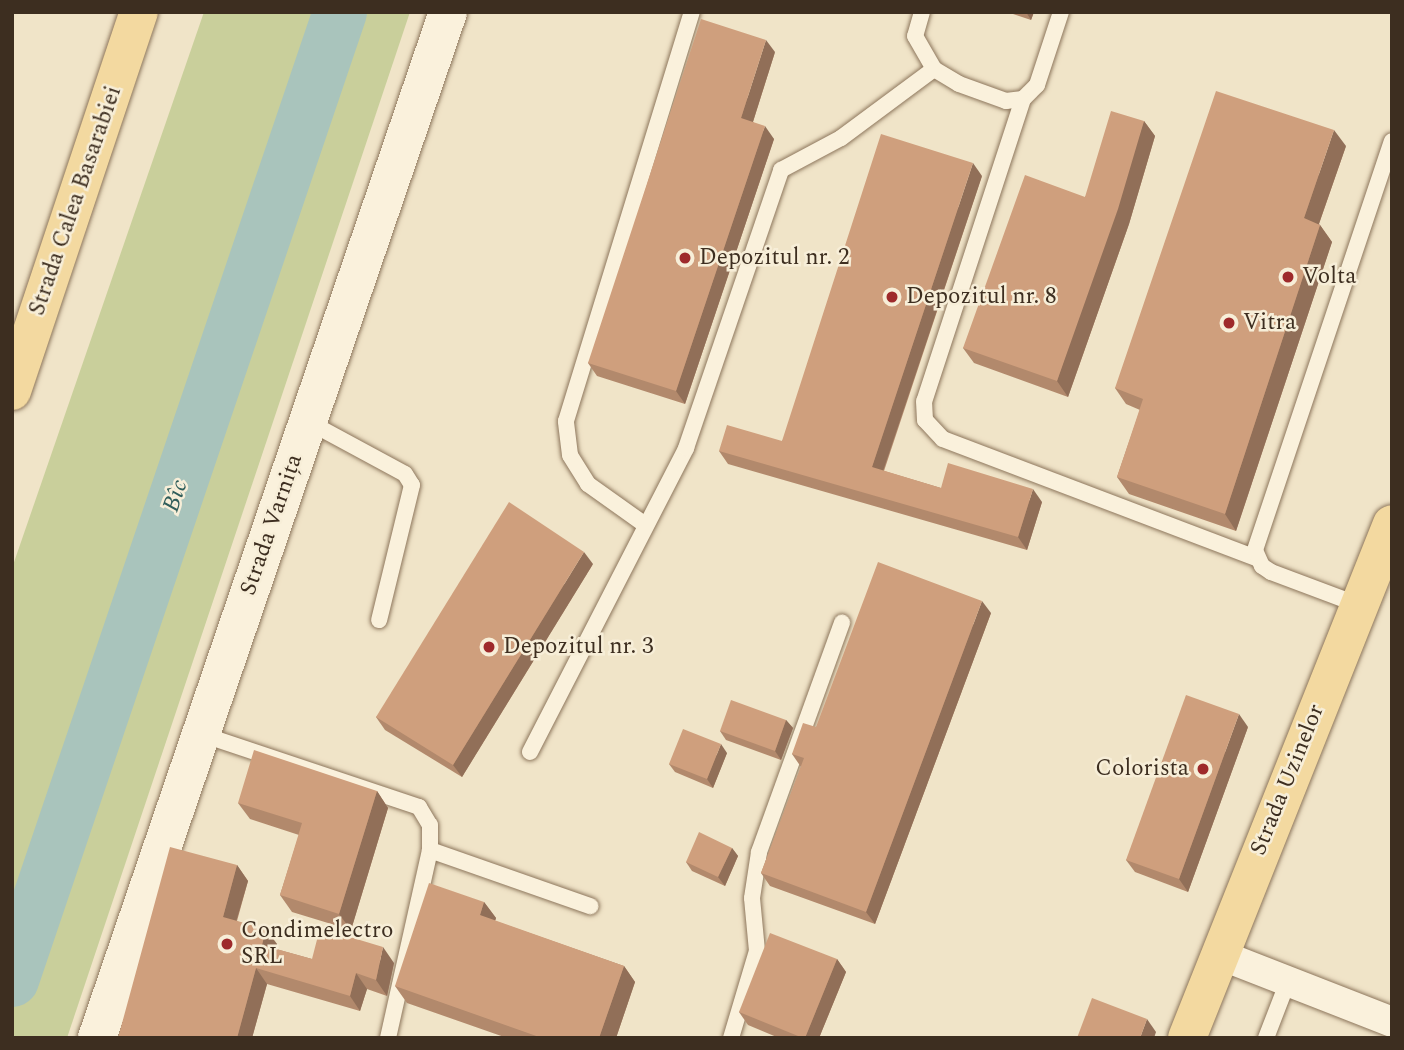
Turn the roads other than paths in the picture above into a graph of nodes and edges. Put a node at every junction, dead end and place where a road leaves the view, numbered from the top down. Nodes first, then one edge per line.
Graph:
1 (139, 12) edge
2 (449, 12) edge
3 (692, 12) edge
4 (922, 12) edge
5 (1061, 12) edge
6 (934, 69) junction
7 (1023, 99) junction
8 (1392, 141) edge
9 (12, 391) edge
10 (307, 421) junction
11 (644, 524) junction
12 (1392, 524) edge
13 (1257, 558) junction
14 (1359, 605) junction
15 (379, 620) dead end
16 (842, 623) dead end
17 (201, 734) junction
18 (530, 752) dead end
19 (430, 850) junction
20 (590, 906) dead end
21 (1218, 954) junction
22 (1287, 981) junction
23 (1392, 1022) edge
24 (393, 1036) edge
25 (97, 1038) edge
26 (731, 1038) edge
27 (1187, 1038) edge
28 (1266, 1038) edge

1 - 9 main road, Strada Calea Basarabiei
2 - 10 street, Strada Varnița
3 - 11 lane
4 - 6 lane
5 - 7 lane
6 - 7 lane
6 - 11 lane
7 - 13 lane
8 - 13 lane
10 - 15 lane
10 - 17 street, Strada Varnița
11 - 18 lane
12 - 14 main road, Strada Uzinelor
13 - 14 lane
14 - 21 main road, Strada Uzinelor
16 - 26 lane
17 - 19 lane
17 - 25 street, Strada Varnița
19 - 20 lane
19 - 24 lane
21 - 22 street
21 - 27 main road, Strada Uzinelor
22 - 23 street
22 - 28 lane

